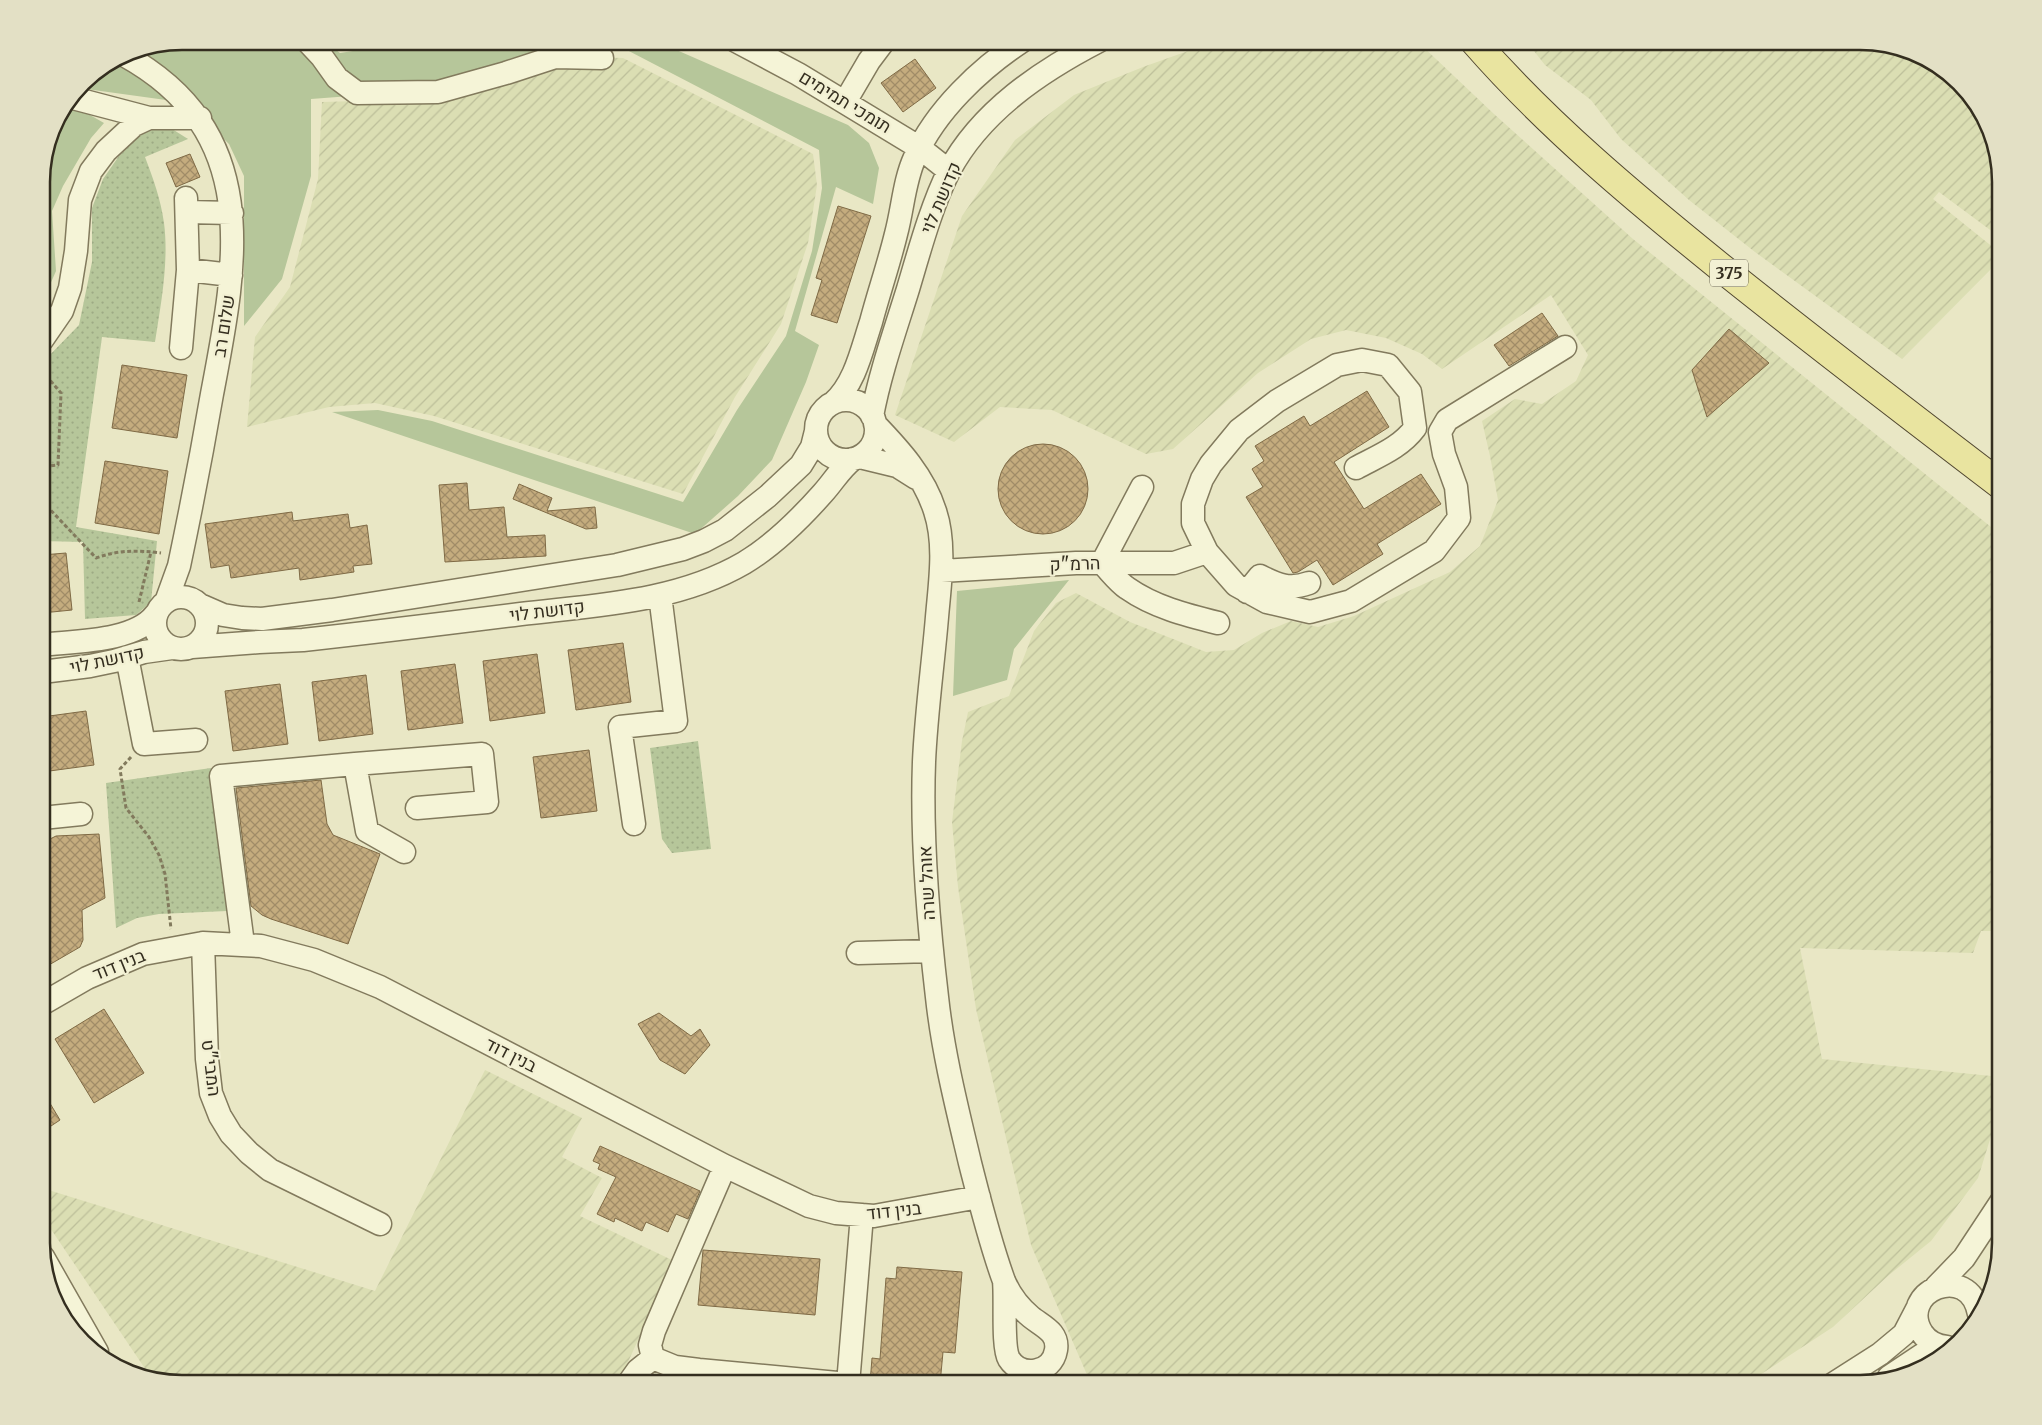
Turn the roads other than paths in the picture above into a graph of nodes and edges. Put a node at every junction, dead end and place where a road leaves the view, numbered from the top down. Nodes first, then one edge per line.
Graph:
1 (315, 50) edge
2 (753, 50) edge
3 (877, 50) edge
4 (1010, 50) edge
5 (1082, 50) edge
6 (1482, 50) edge
7 (602, 58) dead end
8 (132, 60) edge
9 (79, 100) edge
10 (845, 102) junction
11 (149, 118) junction
12 (200, 118) junction
13 (920, 148) junction
14 (949, 171) junction
15 (232, 213) junction
16 (188, 270) junction
17 (232, 275) junction
18 (50, 328) edge
19 (1565, 347) dead end
20 (181, 348) dead end
21 (833, 403) junction
22 (874, 420) junction
23 (816, 431) junction
24 (856, 458) junction
25 (1356, 468) dead end
26 (1992, 478) edge
27 (921, 481) junction
28 (1142, 487) dead end
29 (183, 546) junction
30 (1207, 552) junction
31 (1102, 563) junction
32 (941, 571) junction
33 (1309, 583) dead end
34 (1247, 592) junction
35 (660, 595) junction
36 (197, 603) junction
37 (153, 607) junction
38 (1218, 623) dead end
39 (50, 644) edge
40 (182, 648) junction
41 (127, 657) junction
42 (50, 671) edge
43 (196, 740) dead end
44 (355, 764) junction
45 (417, 808) dead end
46 (81, 814) dead end
47 (50, 817) edge
48 (634, 824) dead end
49 (404, 852) dead end
50 (203, 943) junction
51 (243, 944) junction
52 (932, 951) junction
53 (858, 953) dead end
54 (50, 999) edge
55 (725, 1166) junction
56 (979, 1197) junction
57 (862, 1215) junction
58 (1992, 1216) edge
59 (380, 1224) dead end
60 (1004, 1281) dead end
61 (57, 1285) edge
62 (1936, 1287) junction
63 (1977, 1302) edge
64 (1917, 1309) junction
65 (72, 1316) edge
66 (1942, 1346) edge
67 (1935, 1351) edge
68 (653, 1358) junction
69 (1903, 1367) edge
70 (634, 1375) edge
71 (752, 1375) edge
72 (849, 1375) edge
73 (1847, 1375) edge

1 - 7 street
2 - 10 street, תומכי תמימים
3 - 10 street
4 - 13 street, קדושת לוי
5 - 14 street, קדושת לוי
6 - 26 main road, 375
8 - 12 street, שלום רב
9 - 11 street
10 - 13 street, תומכי תמימים
11 - 12 street
11 - 18 street
12 - 15 street, שלום רב
13 - 14 street, תומכי תמימים
13 - 21 street, קדושת לוי
14 - 22 street, קדושת לוי
15 - 16 street
15 - 17 street, שלום רב
16 - 17 street
16 - 20 street
17 - 29 street, שלום רב
19 - 34 street
21 - 22 street
21 - 23 street
22 - 24 street
22 - 27 street, אוהל שרה
23 - 24 street
23 - 36 street, קדושת לוי
24 - 27 street
24 - 35 street, קדושת לוי
25 - 30 street
27 - 32 street, אוהל שרה
28 - 31 street
29 - 36 street, שלום רב
29 - 37 street, שלום רב
30 - 31 street, הרמ"ק
30 - 34 street
31 - 32 street, הרמ"ק
31 - 38 street
32 - 52 street, אוהל שרה
33 - 34 street
35 - 40 street, קדושת לוי
35 - 48 street
36 - 37 street
36 - 40 street
37 - 39 street, קדושת לוי
37 - 40 street
40 - 41 street, קדושת לוי
41 - 42 street, קדושת לוי
41 - 43 street
44 - 45 street
44 - 49 street
44 - 51 street
46 - 47 street
50 - 51 street, בנין דוד
50 - 54 street, בנין דוד
50 - 59 street, המבי"ט
51 - 55 street, בנין דוד
52 - 53 street
52 - 56 street, אוהל שרה
55 - 57 street, בנין דוד
55 - 68 street
56 - 57 street, בנין דוד
56 - 60 street, אוהל שרה
57 - 72 street
58 - 62 street
61 - 65 street
62 - 63 street
62 - 64 street
64 - 66 street
64 - 73 street
67 - 69 street
68 - 70 street
68 - 71 street

